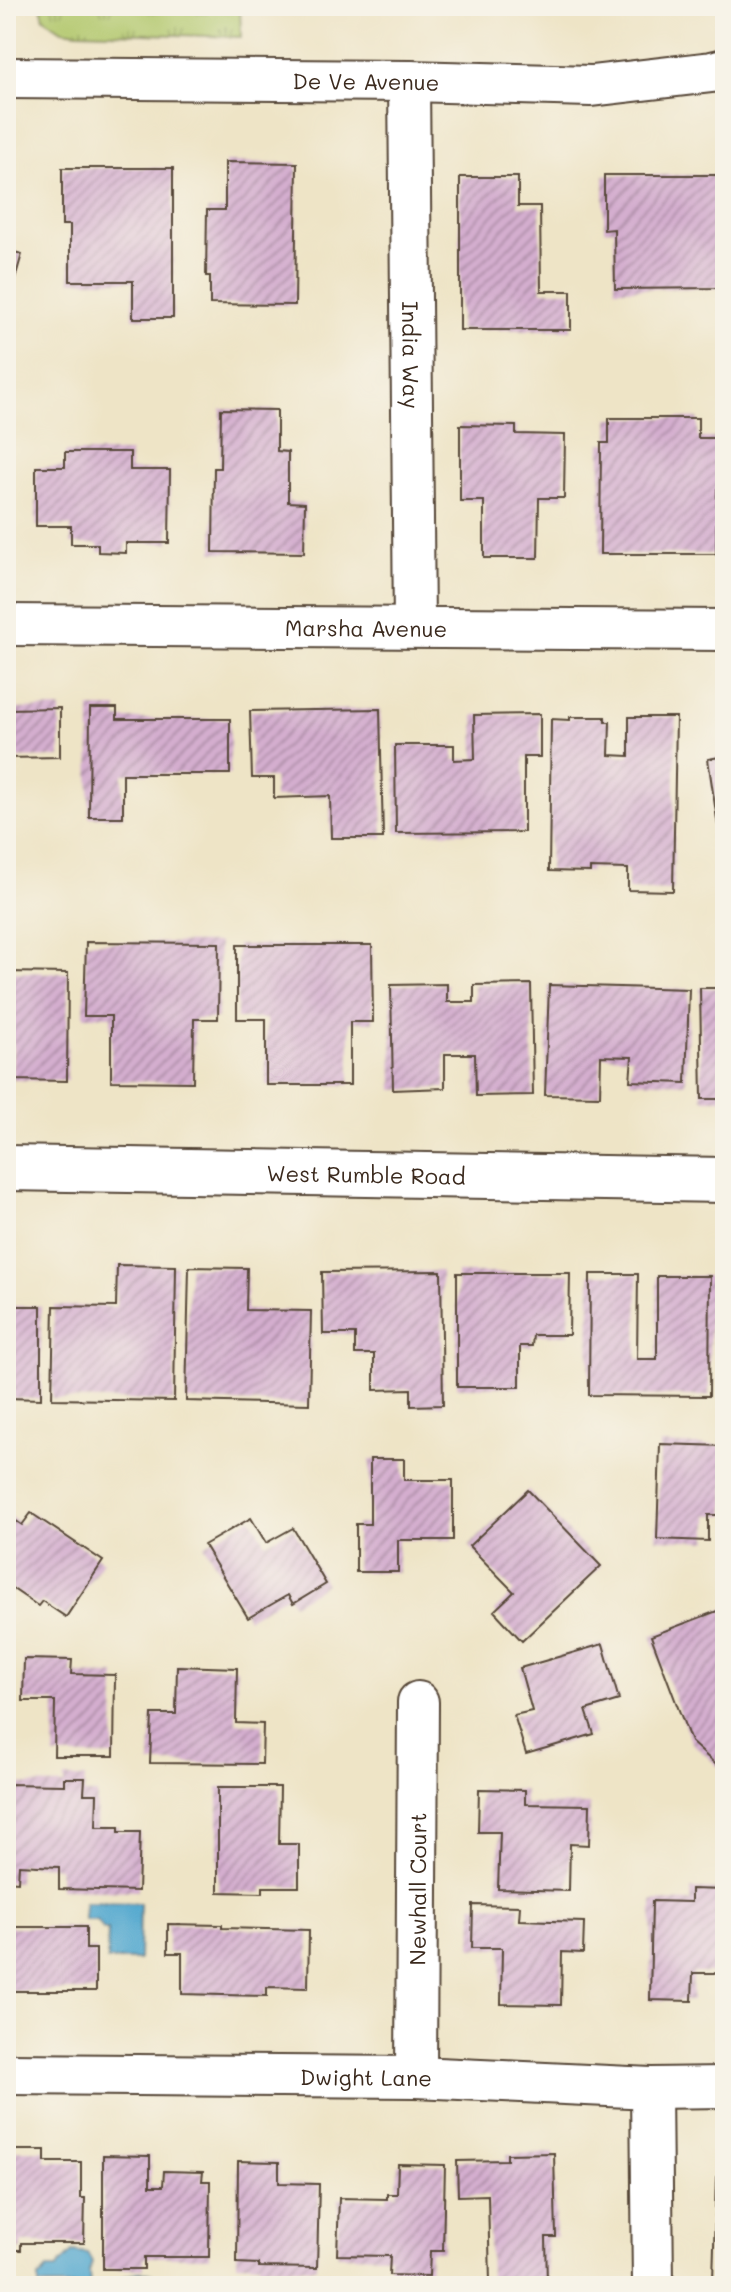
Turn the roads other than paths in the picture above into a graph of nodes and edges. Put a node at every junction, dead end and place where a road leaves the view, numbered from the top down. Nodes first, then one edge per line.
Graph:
1 (725, 69) edge
2 (6, 78) edge
3 (409, 81) junction
4 (6, 625) edge
5 (414, 627) junction
6 (725, 630) edge
7 (6, 1168) edge
8 (725, 1180) edge
9 (418, 1702) dead end
10 (6, 2074) edge
11 (416, 2077) junction
12 (725, 2087) edge
13 (651, 2088) junction
14 (653, 2286) edge

1 - 3 street, De Ve Avenue
2 - 3 street, De Ve Avenue
3 - 5 street, India Way
4 - 5 street, Marsha Avenue
5 - 6 street, Marsha Avenue
7 - 8 street, West Rumble Road
9 - 11 street, Newhall Court
10 - 11 street, Dwight Lane
11 - 13 street, Dwight Lane
12 - 13 street, Dwight Lane
13 - 14 street

